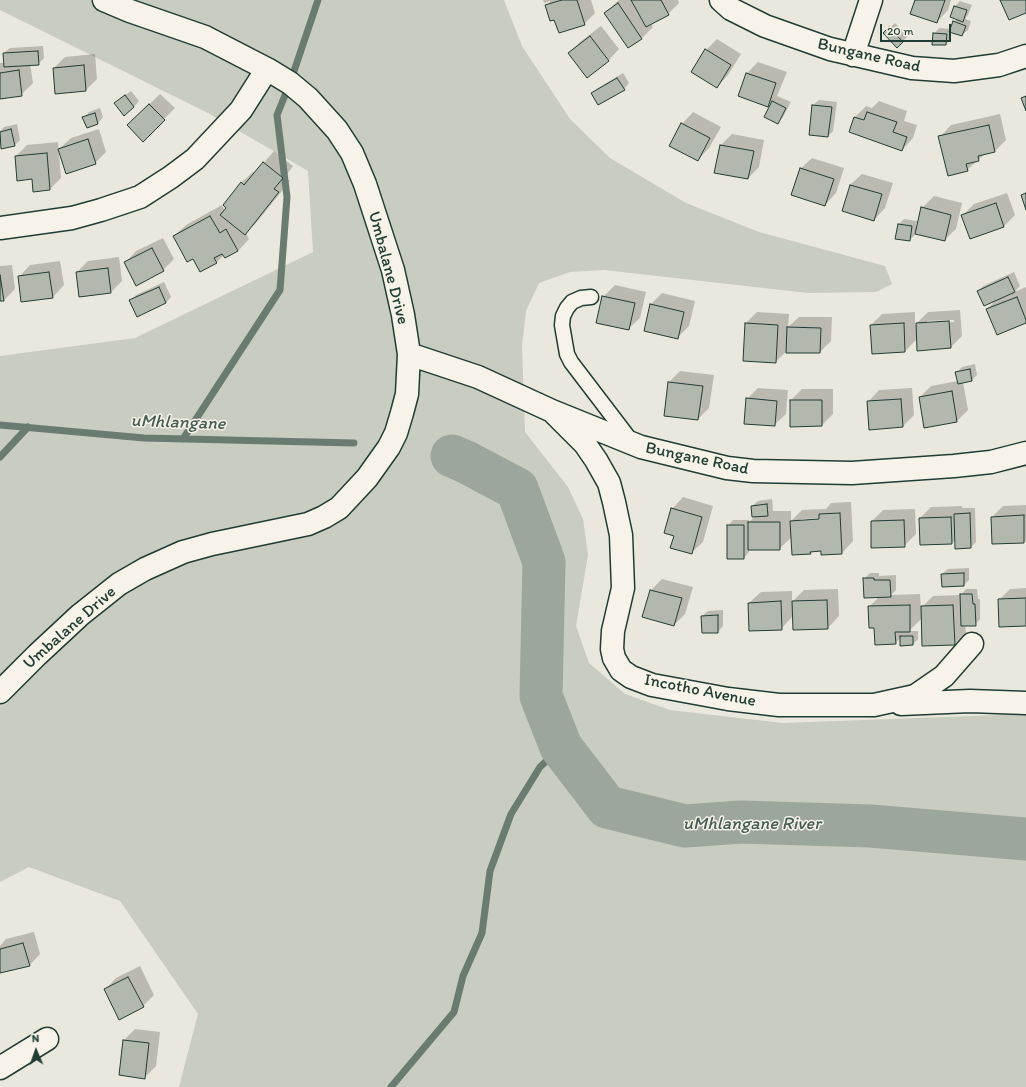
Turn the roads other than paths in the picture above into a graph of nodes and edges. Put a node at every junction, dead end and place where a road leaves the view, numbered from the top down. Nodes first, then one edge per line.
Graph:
1 (104, 0) edge
2 (721, 0) edge
3 (871, 0) edge
4 (853, 55) junction
5 (1026, 56) edge
6 (267, 69) junction
7 (0, 228) edge
8 (591, 297) dead end
9 (409, 354) junction
10 (552, 411) junction
11 (633, 444) junction
12 (1026, 453) edge
13 (972, 644) dead end
14 (0, 692) edge
15 (1026, 703) edge
16 (874, 705) junction
17 (47, 1039) dead end
18 (0, 1068) edge

1 - 6 street, Umbalane Drive
2 - 4 street, Bungane Road
3 - 4 street
4 - 5 street, Bungane Road
6 - 7 street
6 - 9 street, Umbalane Drive
8 - 11 lane
9 - 10 street, Bungane Road
9 - 14 street, Umbalane Drive
10 - 11 street, Bungane Road
10 - 16 street, Incotho Avenue
11 - 12 street, Bungane Road
13 - 16 street, Incotho Avenue
15 - 16 street
17 - 18 street

